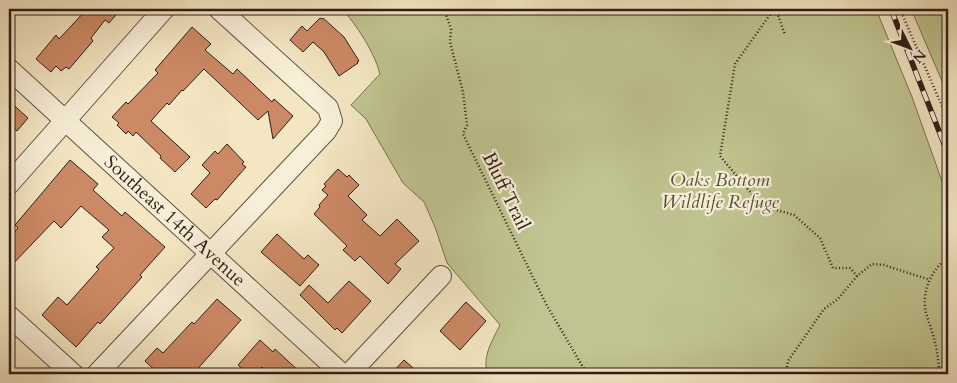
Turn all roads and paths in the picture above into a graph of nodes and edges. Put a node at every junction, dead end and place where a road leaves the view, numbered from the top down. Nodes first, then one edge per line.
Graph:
1 (164, 9) edge
2 (219, 9) edge
3 (444, 9) edge
4 (775, 9) edge
5 (900, 9) edge
6 (785, 35) dead end
7 (9, 69) edge
8 (65, 120) junction
9 (948, 120) edge
10 (9, 184) edge
11 (211, 253) junction
12 (948, 258) edge
13 (441, 276) dead end
14 (857, 276) junction
15 (930, 280) junction
16 (9, 316) edge
17 (73, 374) edge
18 (97, 374) edge
19 (342, 374) edge
20 (349, 374) edge
21 (587, 374) edge
22 (786, 374) edge
23 (940, 374) edge

1 - 8 street
2 - 11 street
3 - 21 path, Bluff Trail
4 - 6 path
4 - 14 path
5 - 9 path
7 - 8 street, Southeast 14th Avenue
8 - 10 street
8 - 11 street, Southeast 14th Avenue
11 - 18 street
11 - 19 street, Southeast 14th Avenue
12 - 15 path
13 - 20 street
14 - 15 path
14 - 22 path
15 - 23 path
16 - 17 street

